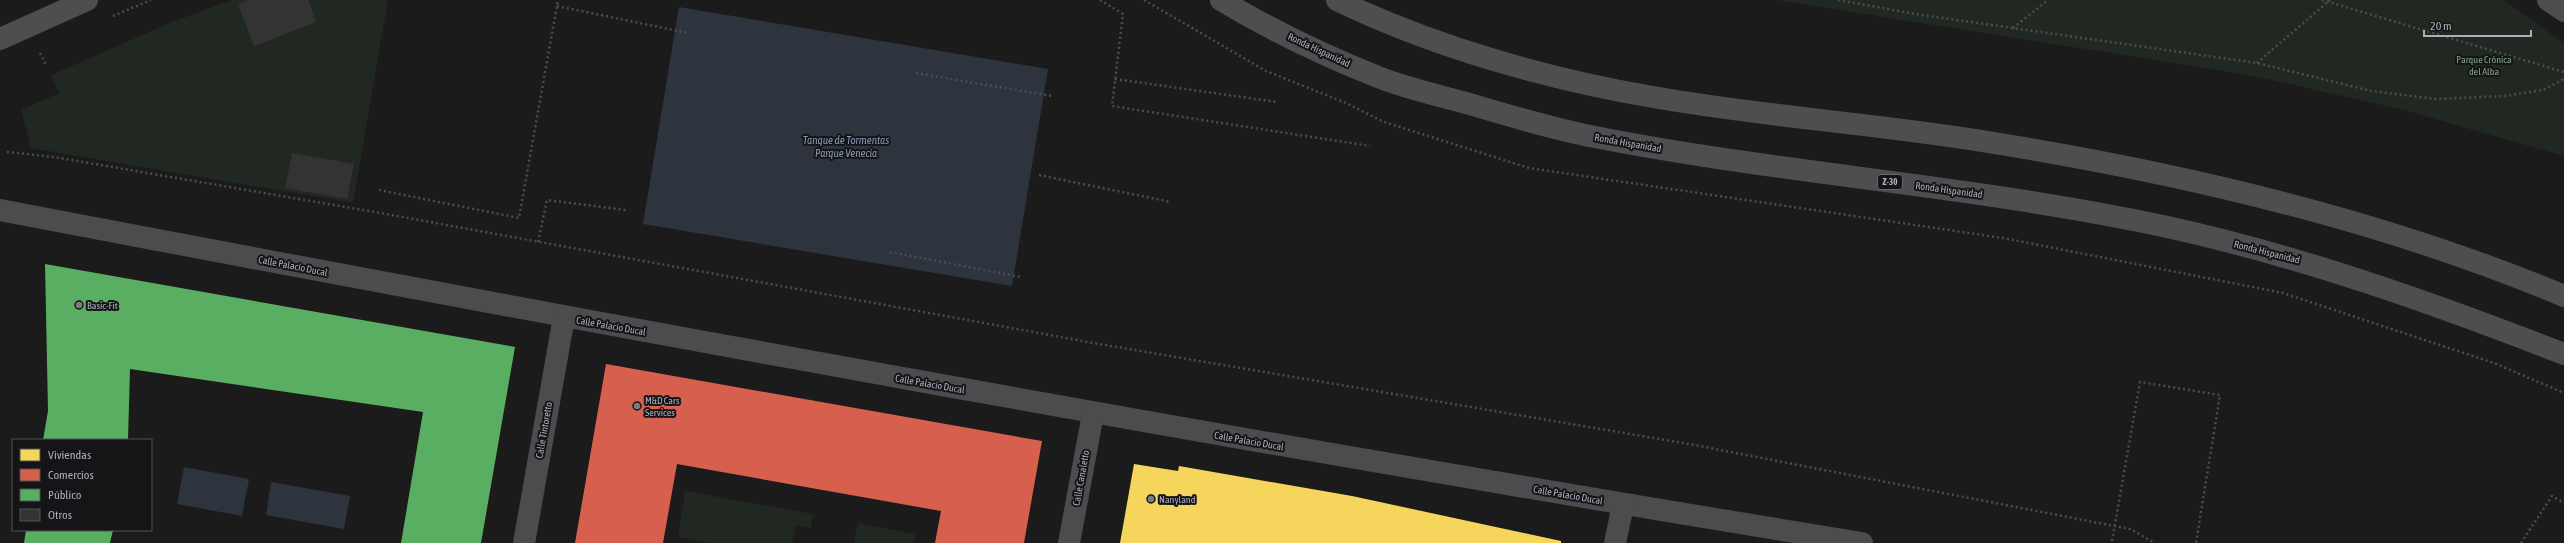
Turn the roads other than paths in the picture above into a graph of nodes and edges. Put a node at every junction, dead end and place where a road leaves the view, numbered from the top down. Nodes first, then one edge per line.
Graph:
1 (87, 0) edge
2 (1221, 0) edge
3 (1337, 0) edge
4 (2548, 0) edge
5 (2564, 11) edge
6 (0, 39) edge
7 (0, 210) edge
8 (2564, 296) edge
9 (564, 317) junction
10 (2564, 354) edge
11 (1093, 414) junction
12 (1622, 505) junction
13 (524, 543) edge
14 (1069, 543) edge
15 (1615, 543) edge
16 (1862, 543) edge

1 - 6 main road
2 - 10 main road, Ronda Hispanidad / Z-30
3 - 8 main road
4 - 5 street
7 - 9 street, Calle Palacio Ducal
9 - 11 street, Calle Palacio Ducal
9 - 13 street, Calle Tintoretto
11 - 12 street, Calle Palacio Ducal
11 - 14 street, Calle Canaletto
12 - 15 street
12 - 16 street, Calle Palacio Ducal

